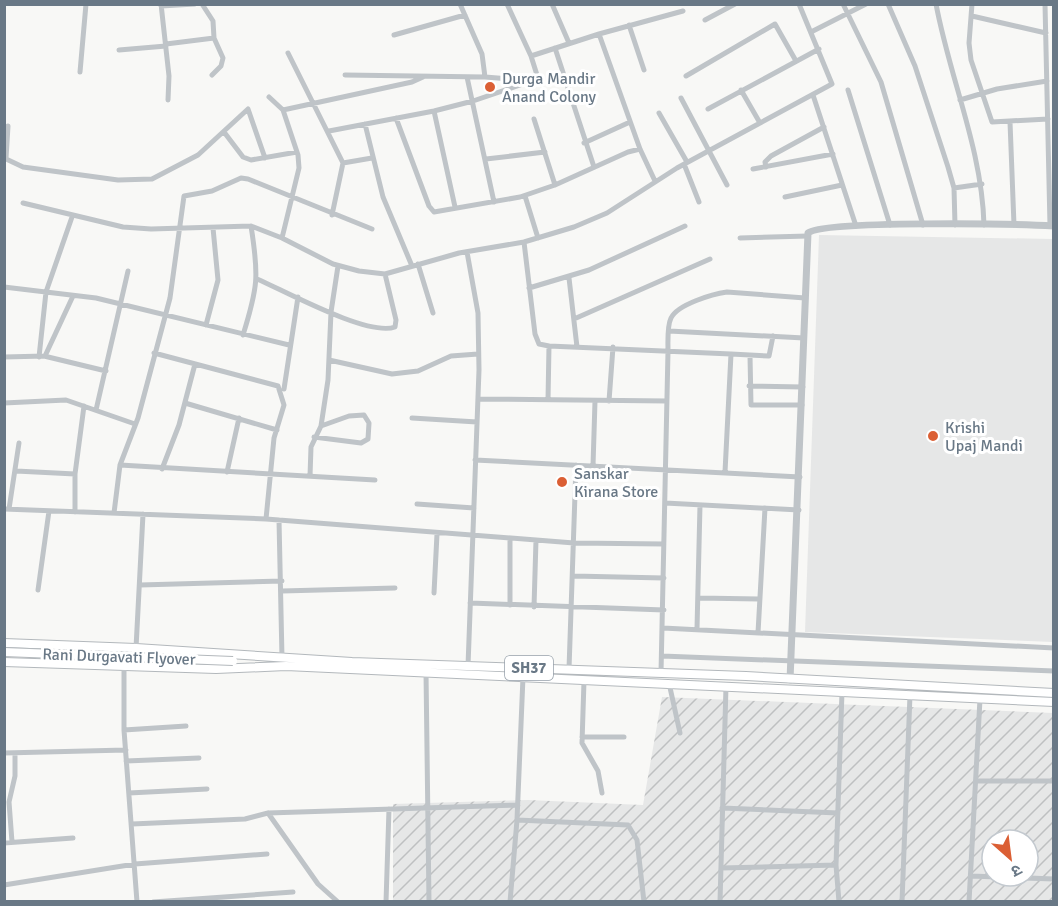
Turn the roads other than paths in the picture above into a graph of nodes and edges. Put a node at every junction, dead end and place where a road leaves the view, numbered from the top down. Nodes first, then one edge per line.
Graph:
1 (86, 4) edge
2 (195, 4) edge
3 (202, 4) edge
4 (460, 4) edge
5 (507, 4) edge
6 (735, 4) edge
7 (799, 4) edge
8 (843, 4) edge
9 (866, 4) edge
10 (888, 4) edge
11 (936, 4) edge
12 (972, 4) edge
13 (1045, 4) edge
14 (161, 5) edge
15 (552, 5) edge
16 (724, 7) edge
17 (683, 11) dead end
18 (848, 14) junction
19 (465, 15) junction
20 (972, 16) junction
21 (705, 20) dead end
22 (629, 25) junction
23 (811, 32) junction
24 (599, 33) junction
25 (1046, 33) junction
26 (394, 35) dead end
27 (214, 38) junction
28 (569, 43) junction
29 (166, 45) junction
30 (555, 48) junction
31 (819, 49) junction
32 (119, 50) dead end
33 (288, 53) dead end
34 (531, 56) junction
35 (796, 61) junction
36 (644, 70) dead end
37 (80, 72) dead end
38 (212, 75) dead end
39 (345, 75) dead end
40 (686, 76) dead end
41 (423, 77) junction
42 (467, 77) junction
43 (485, 77) junction
44 (527, 79) junction
45 (1047, 81) junction
46 (741, 90) junction
47 (848, 90) dead end
48 (983, 93) junction
49 (813, 95) junction
50 (269, 97) dead end
51 (681, 98) dead end
52 (168, 100) dead end
53 (960, 100) junction
54 (473, 101) junction
55 (314, 102) junction
56 (708, 109) dead end
57 (283, 110) junction
58 (434, 111) junction
59 (659, 113) dead end
60 (396, 118) junction
61 (534, 119) dead end
62 (1048, 119) junction
63 (630, 122) junction
64 (1010, 122) junction
65 (760, 123) junction
66 (365, 124) junction
67 (8, 126) dead end
68 (824, 127) junction
69 (329, 131) junction
70 (224, 132) junction
71 (584, 143) junction
72 (640, 149) junction
73 (710, 149) junction
74 (297, 152) junction
75 (545, 152) junction
76 (832, 154) junction
77 (5, 158) edge
78 (265, 158) junction
79 (372, 158) junction
80 (486, 159) junction
81 (343, 163) junction
82 (686, 163) junction
83 (594, 167) junction
84 (766, 167) junction
85 (753, 169) dead end
86 (655, 181) junction
87 (982, 184) junction
88 (555, 185) junction
89 (727, 185) dead end
90 (842, 185) junction
91 (954, 188) junction
92 (293, 196) junction
93 (525, 196) junction
94 (785, 198) dead end
95 (494, 202) junction
96 (699, 202) dead end
97 (23, 203) dead end
98 (454, 207) junction
99 (332, 214) junction
100 (72, 217) junction
101 (890, 225) junction
102 (923, 225) junction
103 (955, 225) junction
104 (984, 225) junction
105 (1014, 225) junction
106 (251, 226) junction
107 (685, 226) dead end
108 (856, 226) junction
109 (1052, 226) edge
110 (213, 228) junction
111 (181, 229) junction
112 (372, 229) dead end
113 (808, 236) junction
114 (282, 238) junction
115 (538, 238) junction
116 (740, 238) dead end
117 (524, 242) junction
118 (467, 252) junction
119 (710, 259) dead end
120 (415, 265) junction
121 (338, 266) junction
122 (128, 271) dead end
123 (385, 274) junction
124 (568, 278) junction
125 (257, 279) junction
126 (4, 287) edge
127 (529, 288) junction
128 (46, 292) junction
129 (73, 296) junction
130 (298, 297) junction
131 (805, 298) junction
132 (122, 305) junction
133 (331, 312) junction
134 (433, 313) dead end
135 (163, 315) junction
136 (574, 319) junction
137 (206, 325) junction
138 (669, 331) junction
139 (243, 335) junction
140 (773, 336) junction
141 (804, 338) junction
142 (289, 345) junction
143 (549, 346) junction
144 (577, 346) junction
145 (613, 347) junction
146 (668, 351) junction
147 (154, 353) junction
148 (478, 354) junction
149 (731, 354) junction
150 (750, 356) junction
151 (4, 357) edge
152 (41, 357) junction
153 (329, 360) junction
154 (195, 364) junction
155 (106, 371) junction
156 (749, 386) junction
157 (803, 387) junction
158 (284, 389) dead end
159 (478, 399) junction
160 (548, 400) junction
161 (595, 401) junction
162 (609, 401) junction
163 (667, 401) junction
164 (4, 403) edge
165 (185, 403) junction
166 (802, 405) junction
167 (84, 406) junction
168 (96, 410) junction
169 (239, 418) junction
170 (411, 418) dead end
171 (477, 422) junction
172 (135, 423) junction
173 (321, 426) junction
174 (277, 429) junction
175 (314, 437) junction
176 (19, 443) dead end
177 (475, 460) junction
178 (120, 465) junction
179 (576, 465) junction
180 (593, 466) junction
181 (162, 469) junction
182 (665, 469) junction
183 (16, 471) junction
184 (226, 472) junction
185 (725, 472) junction
186 (75, 474) junction
187 (270, 474) junction
188 (310, 476) junction
189 (801, 477) junction
190 (375, 480) dead end
191 (665, 503) junction
192 (417, 504) dead end
193 (700, 505) junction
194 (474, 508) junction
195 (765, 508) junction
196 (7, 509) edge
197 (49, 510) junction
198 (799, 510) junction
199 (75, 512) junction
200 (114, 513) junction
201 (142, 514) junction
202 (266, 519) junction
203 (279, 520) junction
204 (437, 534) junction
205 (472, 537) junction
206 (510, 539) junction
207 (536, 540) junction
208 (574, 543) junction
209 (664, 544) junction
210 (573, 576) junction
211 (664, 578) junction
212 (282, 580) junction
213 (140, 585) junction
214 (395, 588) dead end
215 (38, 590) dead end
216 (282, 591) junction
217 (434, 593) dead end
218 (698, 598) junction
219 (759, 599) junction
220 (470, 603) junction
221 (510, 605) junction
222 (534, 607) junction
223 (572, 609) junction
224 (664, 610) junction
225 (663, 628) junction
226 (697, 629) junction
227 (758, 633) junction
228 (793, 637) junction
229 (4, 644) edge
230 (124, 647) junction
231 (136, 648) junction
232 (1053, 648) edge
233 (4, 652) edge
234 (253, 656) junction
235 (662, 656) junction
236 (282, 658) junction
237 (792, 659) junction
238 (233, 661) junction
239 (4, 662) edge
240 (124, 665) junction
241 (468, 666) junction
242 (249, 668) junction
243 (523, 668) junction
244 (427, 669) junction
245 (569, 669) junction
246 (1053, 671) edge
247 (661, 674) junction
248 (523, 679) junction
249 (790, 680) junction
250 (584, 681) junction
251 (669, 683) junction
252 (726, 686) junction
253 (842, 692) junction
254 (1053, 693) edge
255 (910, 694) junction
256 (980, 699) junction
257 (1053, 702) edge
258 (186, 726) dead end
259 (124, 730) junction
260 (680, 733) dead end
261 (582, 737) junction
262 (624, 737) dead end
263 (126, 750) junction
264 (4, 753) edge
265 (15, 754) junction
266 (199, 758) dead end
267 (126, 761) junction
268 (976, 781) junction
269 (1053, 781) edge
270 (4, 784) edge
271 (12, 785) junction
272 (207, 789) dead end
273 (602, 793) dead end
274 (129, 794) junction
275 (518, 805) junction
276 (429, 808) junction
277 (722, 808) junction
278 (389, 810) junction
279 (268, 813) junction
280 (838, 813) junction
281 (517, 820) junction
282 (132, 824) junction
283 (72, 838) dead end
284 (12, 842) junction
285 (4, 843) edge
286 (267, 854) dead end
287 (135, 864) junction
288 (836, 865) junction
289 (721, 868) junction
290 (970, 876) junction
291 (1053, 879) edge
292 (4, 885) edge
293 (293, 892) dead end
294 (284, 894) junction
295 (247, 898) edge
296 (205, 899) edge
297 (138, 902) edge
298 (153, 902) edge
299 (288, 902) edge
300 (338, 902) edge
301 (386, 902) edge
302 (429, 902) edge
303 (510, 902) edge
304 (644, 902) edge
305 (720, 902) edge
306 (839, 902) edge
307 (902, 902) edge
308 (969, 902) edge

1 - 37 street
2 - 14 street
3 - 27 street
4 - 19 street
5 - 34 street
6 - 16 street
7 - 23 street
8 - 18 street
9 - 18 street
10 - 91 street
11 - 53 street
12 - 20 street
13 - 25 street
14 - 29 street
15 - 28 street
16 - 21 street
17 - 22 street
18 - 23 street
18 - 102 street
19 - 26 street
19 - 43 street
20 - 25 street
20 - 48 street
22 - 24 street
22 - 36 street
23 - 31 street
24 - 28 street
24 - 63 street
25 - 45 street
27 - 29 street
27 - 38 street
28 - 30 street
29 - 32 street
29 - 52 street
30 - 34 street
30 - 71 street
31 - 35 street
31 - 49 street
33 - 55 street
34 - 44 street
35 - 40 street
35 - 46 street
39 - 41 street
41 - 42 street
41 - 55 street
42 - 43 street
42 - 54 street
43 - 44 street
44 - 54 street
45 - 48 street
45 - 62 street
46 - 56 street
46 - 65 street
47 - 101 street
48 - 53 street
48 - 64 street
49 - 65 street
49 - 68 street
50 - 57 street
51 - 73 street
53 - 87 street
54 - 58 street
54 - 80 street
55 - 57 street
55 - 69 street
57 - 74 street
58 - 60 street
58 - 98 street
59 - 82 street
60 - 66 street
60 - 98 street
61 - 75 street
62 - 64 street
62 - 109 street
63 - 71 street
63 - 72 street
64 - 105 street
65 - 73 street
66 - 69 street
66 - 79 street
67 - 77 street
68 - 76 street
68 - 84 street
69 - 81 street
70 - 77 street
70 - 78 street
70 - 78 street
71 - 83 street
72 - 83 street
72 - 86 street
73 - 82 street
73 - 89 street
74 - 78 street
74 - 92 street
75 - 80 street
75 - 88 street
76 - 84 street
76 - 90 street
79 - 81 street
79 - 120 street
80 - 95 street
81 - 99 street
82 - 86 street
82 - 96 street
83 - 88 street
84 - 85 street
86 - 115 street
87 - 91 street
87 - 104 street
88 - 93 street
90 - 94 street
90 - 108 street
91 - 103 street
92 - 99 street
92 - 111 street
92 - 114 street
93 - 95 street
93 - 115 street
95 - 98 street
97 - 100 street
99 - 112 street
100 - 111 street
100 - 128 street
101 - 102 street
101 - 108 street
102 - 103 street
103 - 104 street
104 - 105 street
105 - 109 street
106 - 110 street
106 - 114 street
106 - 125 street
107 - 124 street
108 - 113 street
110 - 111 street
110 - 137 street
111 - 135 street
113 - 116 street
113 - 131 street
114 - 121 street
115 - 117 street
117 - 118 street
117 - 127 street
118 - 120 street
118 - 148 street
119 - 136 street
120 - 123 street
120 - 134 street
121 - 123 street
121 - 133 street
122 - 132 street
123 - 133 street
124 - 127 street
124 - 136 street
125 - 130 street
125 - 139 street
126 - 128 street
127 - 143 street
128 - 129 street
128 - 152 street
129 - 132 street
129 - 152 street
130 - 133 street
130 - 142 street
131 - 138 street
131 - 141 street
132 - 135 street
132 - 155 street
133 - 153 street
135 - 137 street
135 - 147 street
136 - 144 street
137 - 139 street
138 - 140 street
138 - 146 street
139 - 142 street
140 - 141 street
140 - 150 street
141 - 157 street
142 - 158 street
143 - 144 street
143 - 160 street
144 - 145 street
145 - 146 street
145 - 162 street
146 - 149 street
146 - 163 street
147 - 154 street
147 - 172 street
148 - 153 street
148 - 159 street
149 - 150 street
149 - 185 street
150 - 156 street
151 - 152 street
152 - 155 street
153 - 173 street
154 - 165 street
154 - 174 street
155 - 168 street
156 - 157 street
156 - 166 street
157 - 166 street
159 - 160 street
159 - 171 street
160 - 161 street
161 - 162 street
161 - 180 street
162 - 163 street
163 - 182 street
164 - 167 street
165 - 169 street
165 - 181 street
166 - 189 street
167 - 168 street
167 - 186 street
168 - 172 street
169 - 174 street
169 - 184 street
170 - 171 street
171 - 177 street
172 - 178 street
173 - 175 street
173 - 175 street
174 - 187 street
175 - 188 street
176 - 183 street
177 - 179 street
177 - 194 street
178 - 181 street
178 - 200 street
179 - 180 street
179 - 208 street
180 - 182 street
181 - 184 street
182 - 185 street
182 - 191 street
183 - 186 street
183 - 196 street
184 - 187 street
185 - 189 street
186 - 199 street
187 - 188 street
187 - 202 street
188 - 190 street
189 - 198 street
191 - 193 street
191 - 209 street
192 - 194 street
193 - 195 street
193 - 218 street
194 - 205 street
195 - 198 street
195 - 219 street
196 - 197 street
197 - 199 street
197 - 215 street
198 - 228 street
199 - 200 street
200 - 201 street
201 - 202 street
201 - 213 street
202 - 203 street
203 - 204 street
203 - 212 street
204 - 205 street
204 - 217 street
205 - 206 street
205 - 220 street
206 - 207 street
206 - 221 street
207 - 208 street
207 - 222 street
208 - 209 street
208 - 210 street
209 - 211 street
210 - 211 street
210 - 223 street
211 - 224 street
212 - 213 street
212 - 216 street
213 - 231 street
214 - 216 street
216 - 236 street
218 - 219 street
218 - 226 street
219 - 227 street
220 - 221 street
220 - 241 street
221 - 222 street
222 - 223 street
223 - 224 street
223 - 245 street
224 - 225 street
225 - 226 street
225 - 235 street
226 - 227 street
227 - 228 street
228 - 232 street
228 - 237 street
229 - 230 main road, SH37
230 - 231 main road, SH37
230 - 240 street
231 - 234 main road, SH37
233 - 238 main road, Rani Durgavati Flyover, bridge
234 - 236 main road, SH37
234 - 238 main road, Rani Durgavati Flyover
235 - 237 street
235 - 247 street
236 - 244 main road, SH37
237 - 246 street
237 - 249 street
238 - 242 main road, Rani Durgavati Flyover
239 - 240 main road
240 - 242 main road
240 - 259 street
241 - 243 main road, SH37
241 - 244 main road, SH37
242 - 244 main road
243 - 245 main road, SH37
243 - 248 street
244 - 248 main road
244 - 276 street
245 - 247 main road, SH37
247 - 249 main road, SH37
248 - 250 main road
248 - 275 street
249 - 254 main road, SH37
250 - 251 main road
250 - 261 street
251 - 252 main road
251 - 260 street
252 - 253 main road
252 - 277 street
253 - 255 main road
253 - 280 street
255 - 256 main road
255 - 307 street
256 - 257 main road
256 - 268 street
258 - 259 street
259 - 263 street
261 - 262 street
261 - 273 street
263 - 265 street
263 - 267 street
264 - 265 street
265 - 271 street
266 - 267 street
267 - 274 street
268 - 269 street
268 - 290 street
270 - 271 street
271 - 284 street
272 - 274 street
274 - 282 street
275 - 276 street
275 - 281 street
276 - 278 street
276 - 302 street
277 - 280 street
277 - 289 street
278 - 279 street
278 - 301 street
279 - 282 street
279 - 300 street
280 - 288 street
281 - 303 street
281 - 304 street
282 - 287 street
283 - 284 street
284 - 285 street
286 - 287 street
287 - 292 street
287 - 297 street
288 - 289 street
288 - 306 street
289 - 305 street
290 - 291 street
290 - 308 street
293 - 294 street
294 - 295 street
294 - 299 street
295 - 296 street
296 - 298 street

